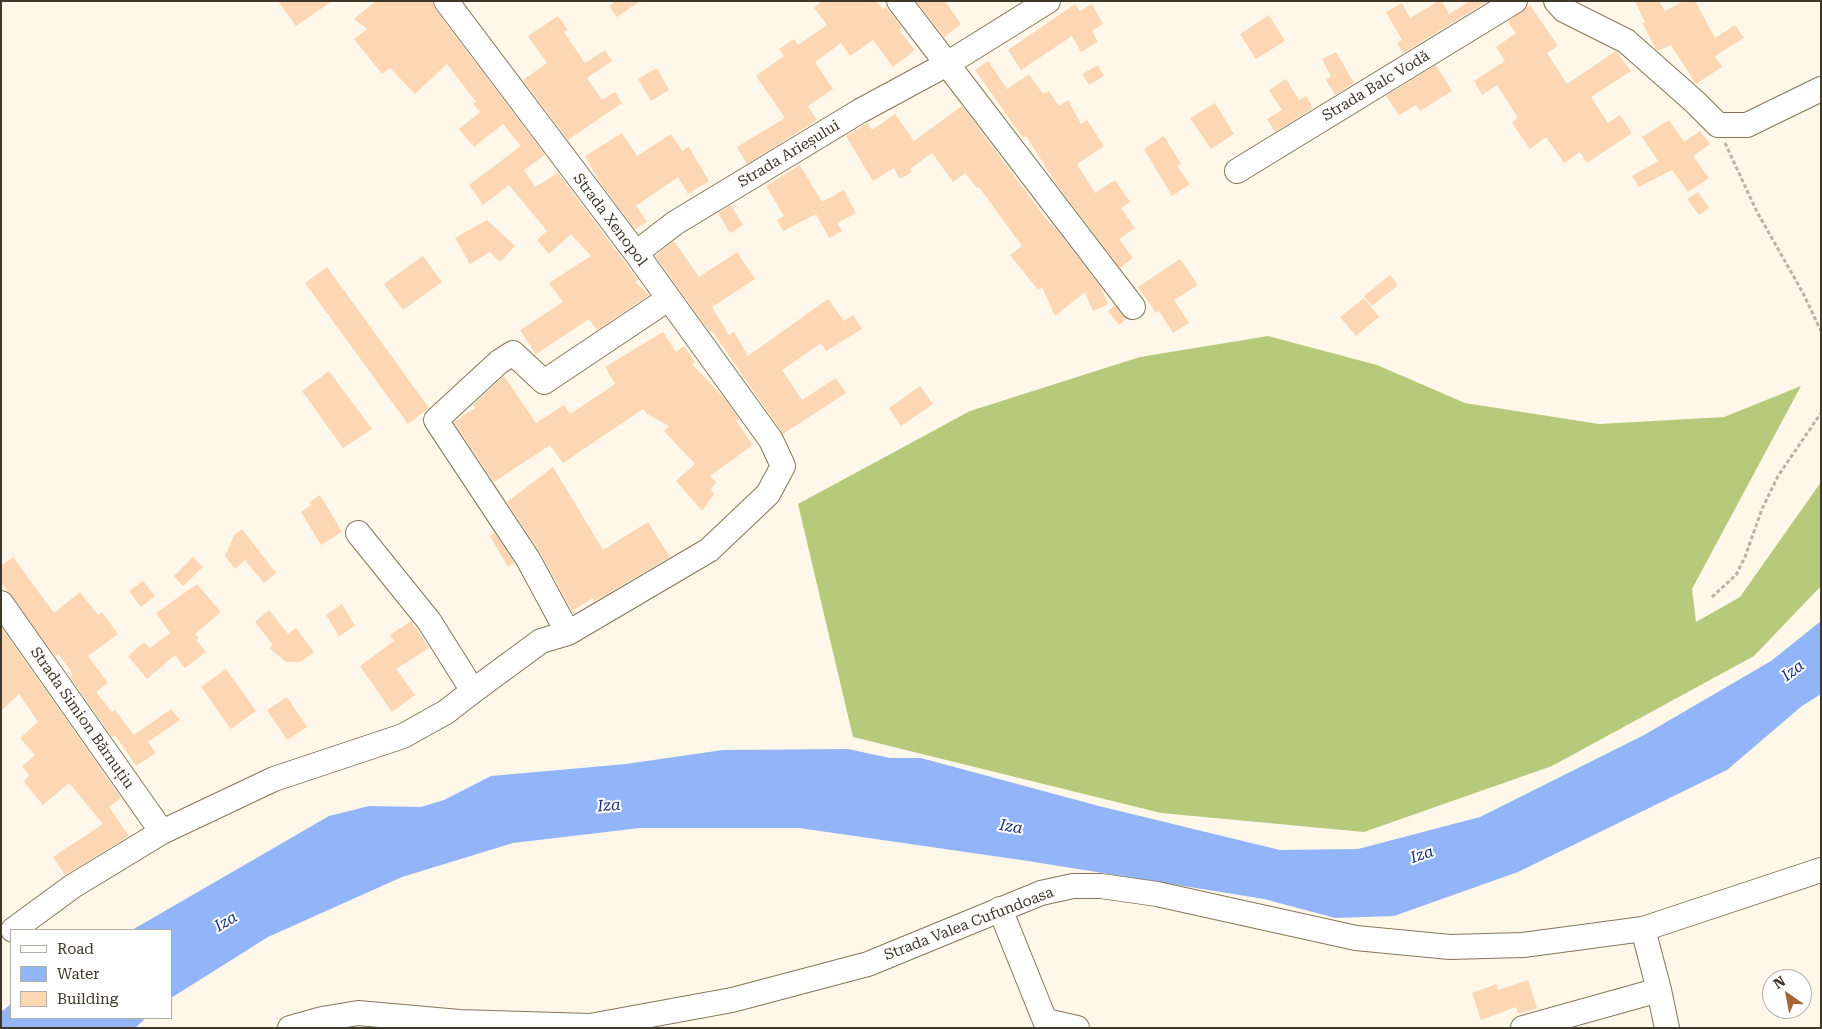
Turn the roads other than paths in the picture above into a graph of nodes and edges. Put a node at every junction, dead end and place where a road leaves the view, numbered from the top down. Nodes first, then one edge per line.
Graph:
1 (446, 1) edge
2 (899, 1) edge
3 (1048, 1) edge
4 (1515, 1) edge
5 (1556, 1) edge
6 (947, 64) junction
7 (1821, 89) edge
8 (1237, 171) dead end
9 (636, 253) junction
10 (668, 299) junction
11 (1133, 307) dead end
12 (358, 533) dead end
13 (1, 603) edge
14 (568, 633) junction
15 (473, 692) junction
16 (162, 832) junction
17 (1821, 870) edge
18 (1000, 909) junction
19 (15, 929) edge
20 (1643, 930) junction
21 (1659, 990) junction
22 (1047, 1024) edge
23 (290, 1028) edge
24 (1077, 1028) edge
25 (1523, 1028) edge
26 (1667, 1028) edge

1 - 9 street, Strada Xenopol
2 - 6 street
3 - 6 street, Strada Arieșului
4 - 8 street, Strada Balc Vodă
5 - 7 street
6 - 9 street, Strada Arieșului
6 - 11 street
9 - 10 street, Strada Xenopol
10 - 14 street, Strada Xenopol
10 - 14 street
12 - 15 street
13 - 16 street, Strada Simion Bărnuțiu
14 - 15 street
15 - 16 street
16 - 19 street
17 - 20 street, Strada Valea Cufundoasa
18 - 20 street, Strada Valea Cufundoasa
18 - 22 street
18 - 23 street, Strada Valea Cufundoasa
20 - 21 street
21 - 25 street
21 - 26 street
22 - 24 street

